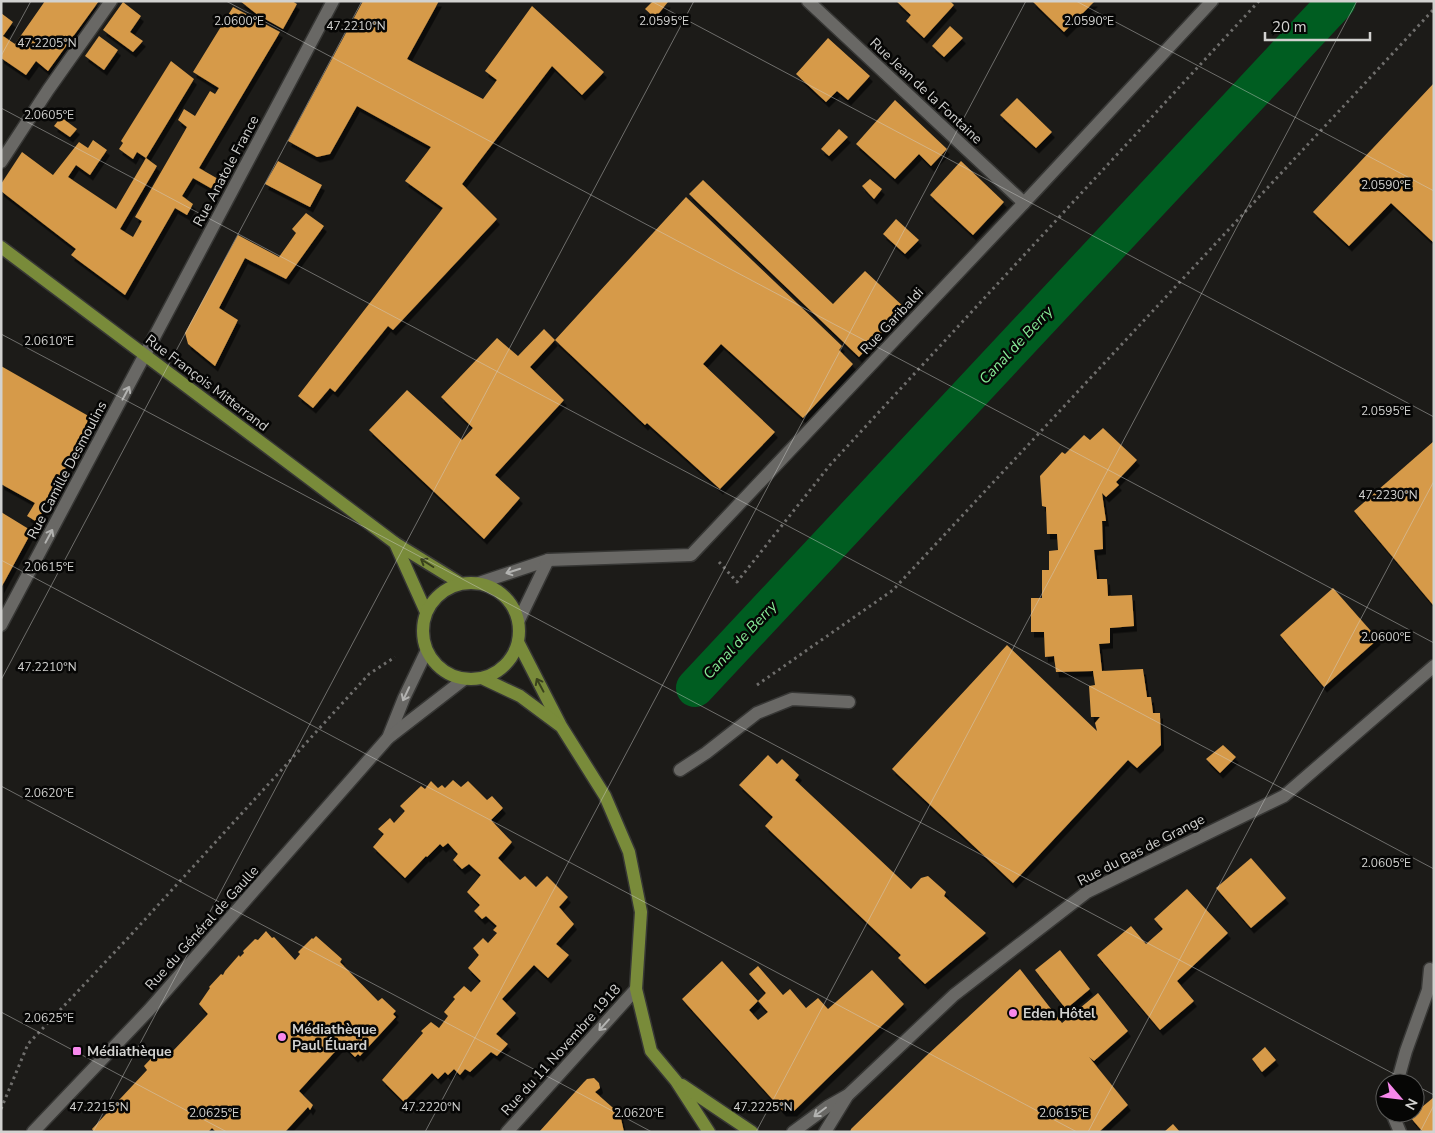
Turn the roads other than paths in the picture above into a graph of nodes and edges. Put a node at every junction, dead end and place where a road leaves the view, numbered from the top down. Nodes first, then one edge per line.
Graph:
1 (111, 1) edge
2 (333, 1) edge
3 (808, 1) edge
4 (1212, 1) edge
5 (1, 162) edge
6 (1024, 203) junction
7 (1, 247) edge
8 (146, 356) junction
9 (395, 543) junction
10 (548, 560) junction
11 (460, 583) junction
12 (479, 583) junction
13 (426, 612) junction
14 (519, 620) junction
15 (1, 625) edge
16 (518, 644) junction
17 (426, 652) junction
18 (1434, 666) edge
19 (484, 679) junction
20 (463, 680) junction
21 (850, 702) dead end
22 (561, 726) junction
23 (388, 738) junction
24 (680, 770) dead end
25 (1430, 969) dead end
26 (636, 989) junction
27 (1400, 1073) edge
28 (676, 1081) junction
29 (848, 1095) junction
30 (33, 1132) edge
31 (507, 1132) edge
32 (709, 1132) edge
33 (752, 1132) edge
34 (793, 1132) edge
35 (825, 1132) edge

1 - 5 street
2 - 8 street, Rue Anatole France
3 - 6 street, Rue Jean de la Fontaine
4 - 6 street, Rue Garibaldi
6 - 10 street, Rue Garibaldi
7 - 8 main road, Rue François Mitterrand
8 - 9 main road, Rue François Mitterrand
15 -> 8 street, Rue Camille Desmoulins
11 -> 9 main road, Rue François Mitterrand
9 - 13 main road, Rue François Mitterrand
10 -> 12 street, Rue Garibaldi
10 - 14 street
11 - 12 main road
11 - 13 main road
12 - 14 main road
13 - 17 main road
14 - 16 main road
16 - 19 main road
22 -> 16 main road
17 - 20 main road
17 -> 23 street, Rue du Général de Gaulle
18 - 29 street, Rue du Bas de Grange
19 - 20 main road
19 - 22 main road
20 - 23 street, Rue du Général de Gaulle
21 - 24 street
22 - 26 main road
23 - 30 street, Rue du Général de Gaulle
25 - 27 street
26 - 28 main road
26 -> 31 street, Rue du 11 Novembre 1918
28 - 32 main road
28 - 33 main road
29 -> 34 street, Rue du Bas de Grange
29 - 35 street, Rue du Bas de Grange

